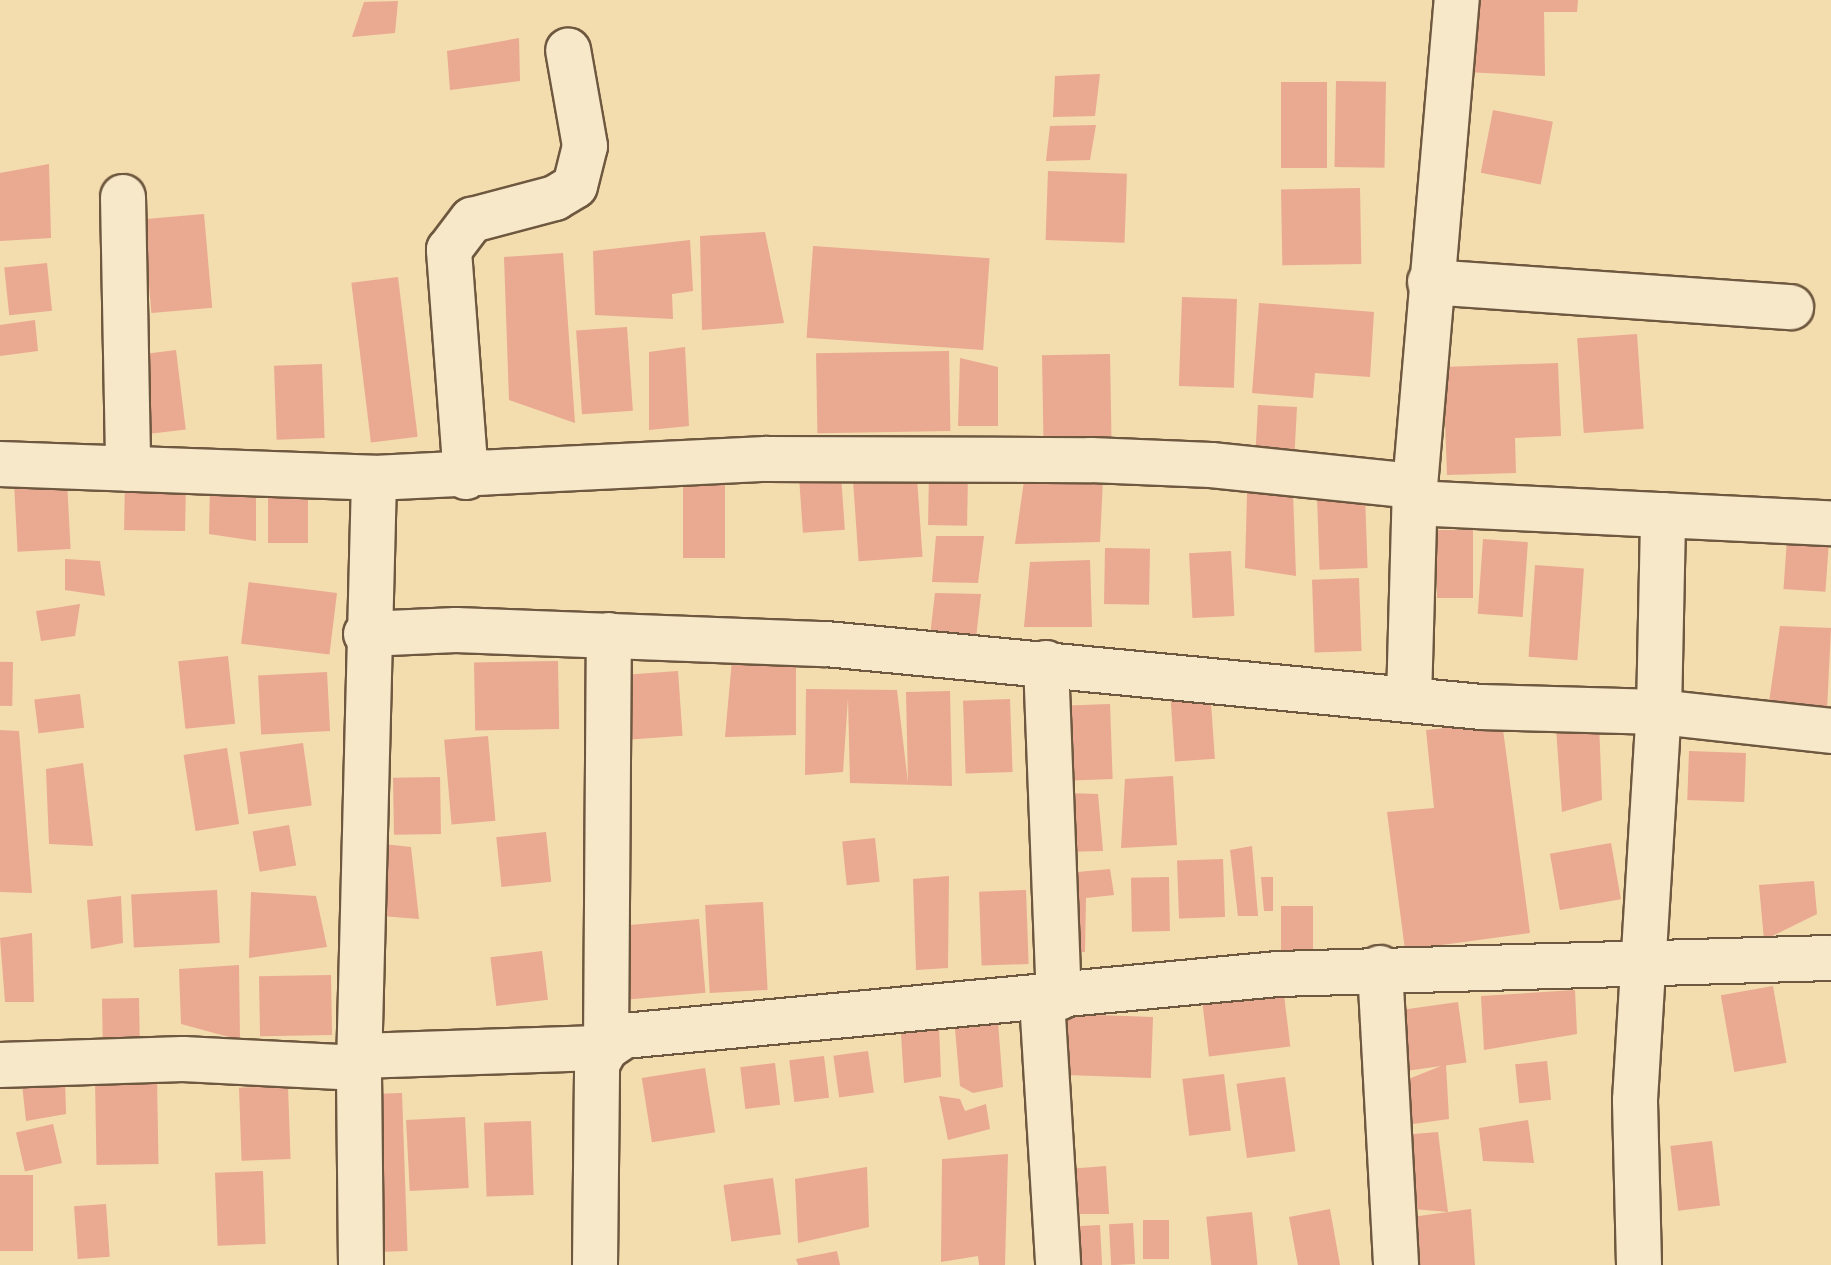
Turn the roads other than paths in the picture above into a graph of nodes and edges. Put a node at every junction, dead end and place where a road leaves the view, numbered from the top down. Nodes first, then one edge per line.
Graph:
1 (1457, 0) edge
2 (568, 50) dead end
3 (123, 197) dead end
4 (1430, 282) junction
5 (1791, 307) dead end
6 (0, 464) edge
7 (128, 469) junction
8 (466, 477) junction
9 (374, 478) junction
10 (1415, 495) junction
11 (1663, 515) junction
12 (1831, 523) edge
13 (366, 634) junction
14 (609, 635) junction
15 (1046, 663) junction
16 (1409, 700) junction
17 (1659, 712) junction
18 (1831, 731) edge
19 (1831, 958) edge
20 (1645, 960) junction
21 (1380, 968) junction
22 (1050, 999) junction
23 (606, 1048) junction
24 (359, 1062) junction
25 (0, 1065) edge
26 (361, 1265) edge
27 (595, 1265) edge
28 (1058, 1265) edge
29 (1396, 1265) edge
30 (1639, 1265) edge

1 - 4 street
2 - 8 street
3 - 7 street
4 - 5 street
4 - 10 street
6 - 7 street
7 - 9 street
8 - 9 street
8 - 10 street
9 - 13 street
10 - 11 street
10 - 16 street
11 - 12 street
11 - 17 street
13 - 14 street
13 - 24 street
14 - 15 street
14 - 23 street
15 - 16 street
15 - 22 street
16 - 17 street
17 - 18 street
17 - 20 street
19 - 20 street
20 - 21 street
20 - 30 street
21 - 22 street
21 - 29 street
22 - 23 street
22 - 28 street
23 - 24 street
23 - 27 street
24 - 25 street
24 - 26 street

